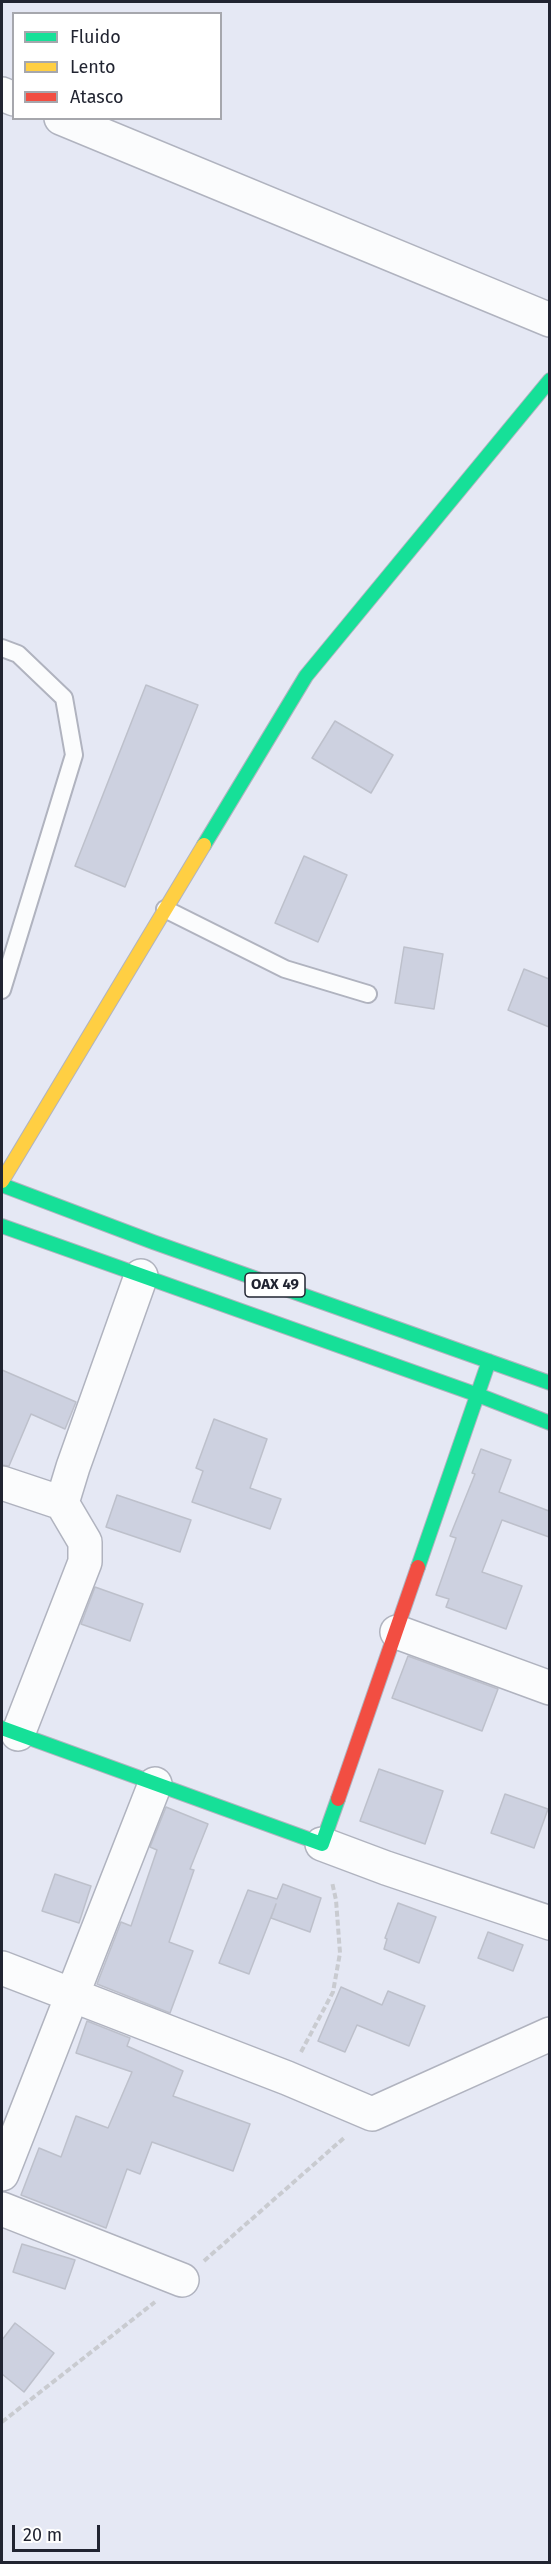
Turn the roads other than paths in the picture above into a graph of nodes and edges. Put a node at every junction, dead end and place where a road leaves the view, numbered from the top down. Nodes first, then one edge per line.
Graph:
1 (66, 120) edge
2 (549, 320) edge
3 (549, 380) edge
4 (2, 648) edge
5 (165, 909) junction
6 (2, 990) edge
7 (368, 994) dead end
8 (2, 1183) edge
9 (2, 1226) edge
10 (141, 1275) junction
11 (489, 1361) junction
12 (549, 1383) edge
13 (478, 1395) junction
14 (549, 1423) edge
15 (2, 1483) edge
16 (62, 1503) junction
17 (397, 1632) junction
18 (549, 1688) edge
19 (10, 1731) edge
20 (155, 1784) junction
21 (322, 1844) junction
22 (549, 1923) edge
23 (2, 1968) edge
24 (71, 1994) junction
25 (549, 2034) edge
26 (2, 2175) edge
27 (2, 2209) edge
28 (182, 2280) road end

1 - 2 street
3 - 5 street
4 - 6 lane
5 - 7 lane
5 - 8 street
8 - 11 street, OAX 49
9 - 10 street, OAX 49
10 - 13 street, OAX 49
10 - 16 street
11 - 12 street, OAX 49
11 - 13 street
13 - 14 street, OAX 49
13 - 17 street
15 - 16 street
16 - 19 street
17 - 18 street
17 - 21 street
19 - 20 street
20 - 21 street
20 - 24 street
21 - 22 street
23 - 24 street
24 - 25 street
24 - 26 street
27 - 28 street

